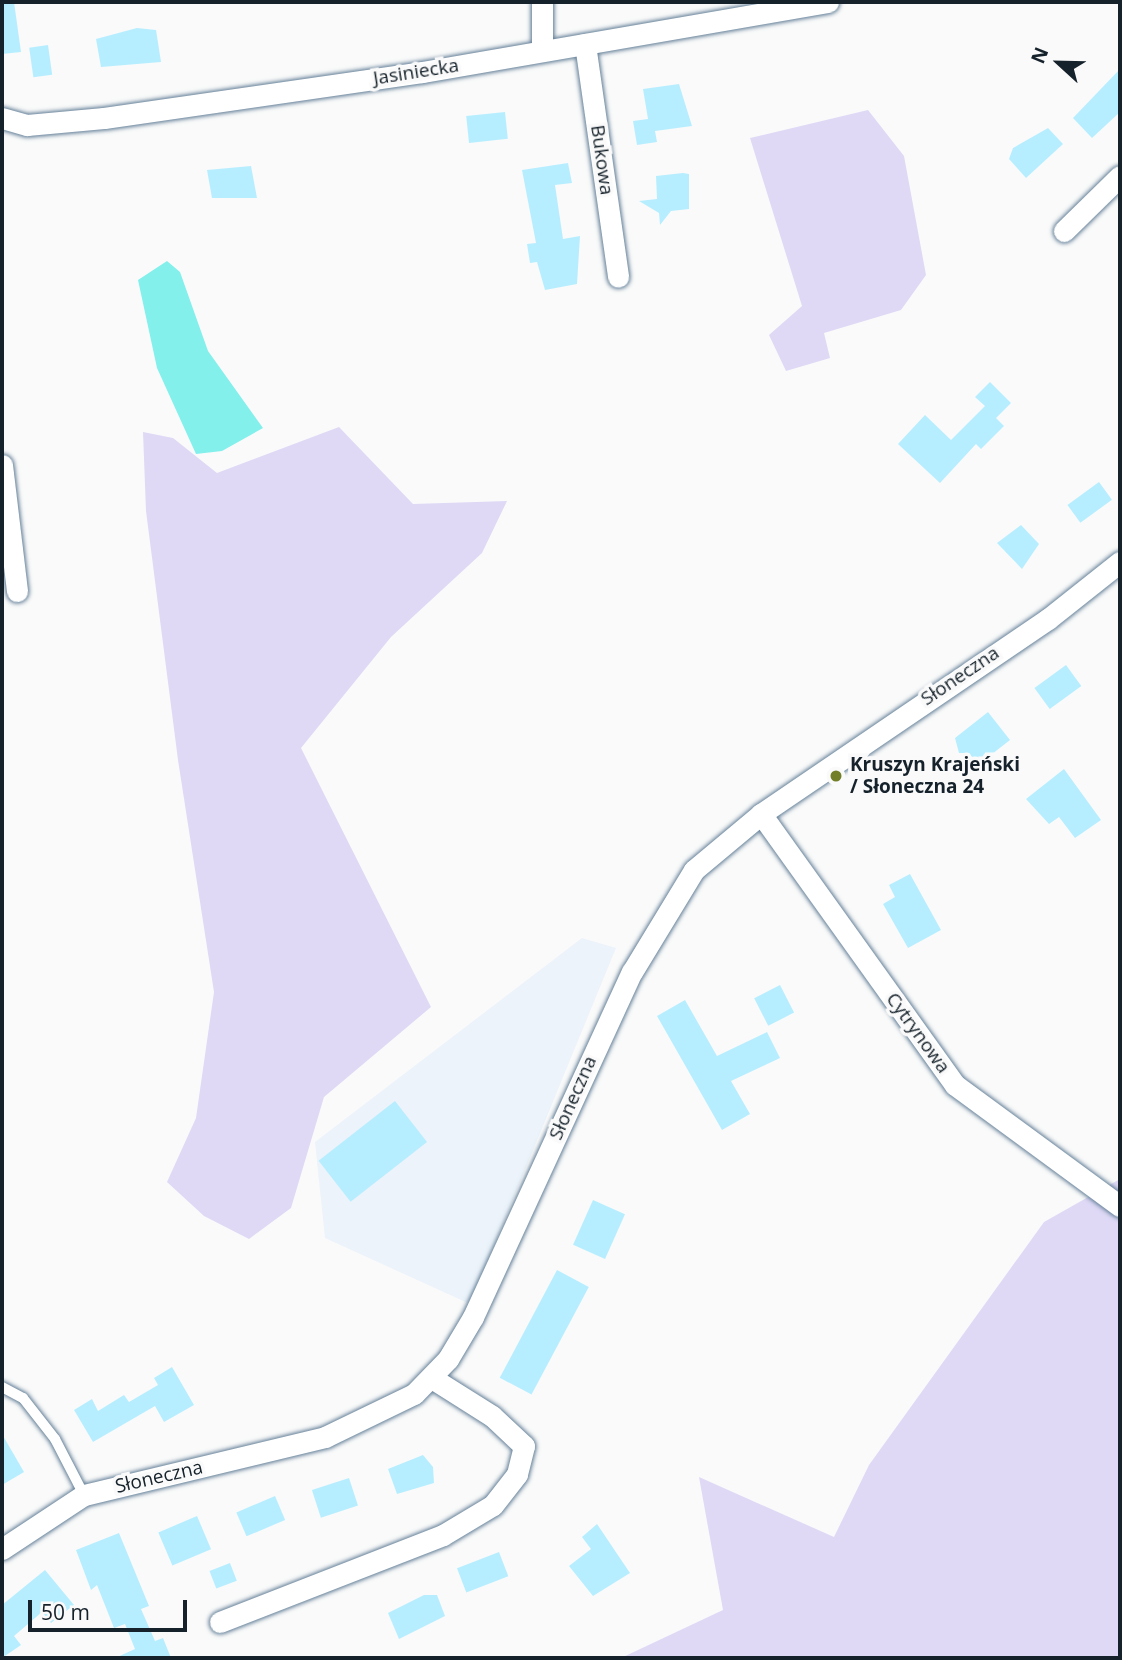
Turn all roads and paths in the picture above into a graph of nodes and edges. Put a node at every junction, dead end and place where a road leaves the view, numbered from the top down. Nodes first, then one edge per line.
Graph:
1 (542, 2) edge
2 (828, 2) edge
3 (585, 44) junction
4 (542, 51) junction
5 (2, 118) edge
6 (1120, 176) edge
7 (1064, 231) dead end
8 (618, 277) dead end
9 (2, 465) edge
10 (1120, 562) edge
11 (17, 591) dead end
12 (761, 814) junction
13 (1120, 1206) edge
14 (432, 1378) junction
15 (2, 1387) edge
16 (84, 1495) junction
17 (2, 1549) edge
18 (220, 1622) dead end

1 - 4 street
2 - 3 street, Jasiniecka
3 - 4 street, Jasiniecka
3 - 8 street, Bukowa
4 - 5 street, Jasiniecka
6 - 7 street
9 - 11 street
10 - 12 street, Słoneczna
12 - 13 street, Cytrynowa
12 - 14 street, Słoneczna
14 - 16 street, Słoneczna
14 - 18 street
15 - 16 lane
16 - 17 street, Słoneczna

